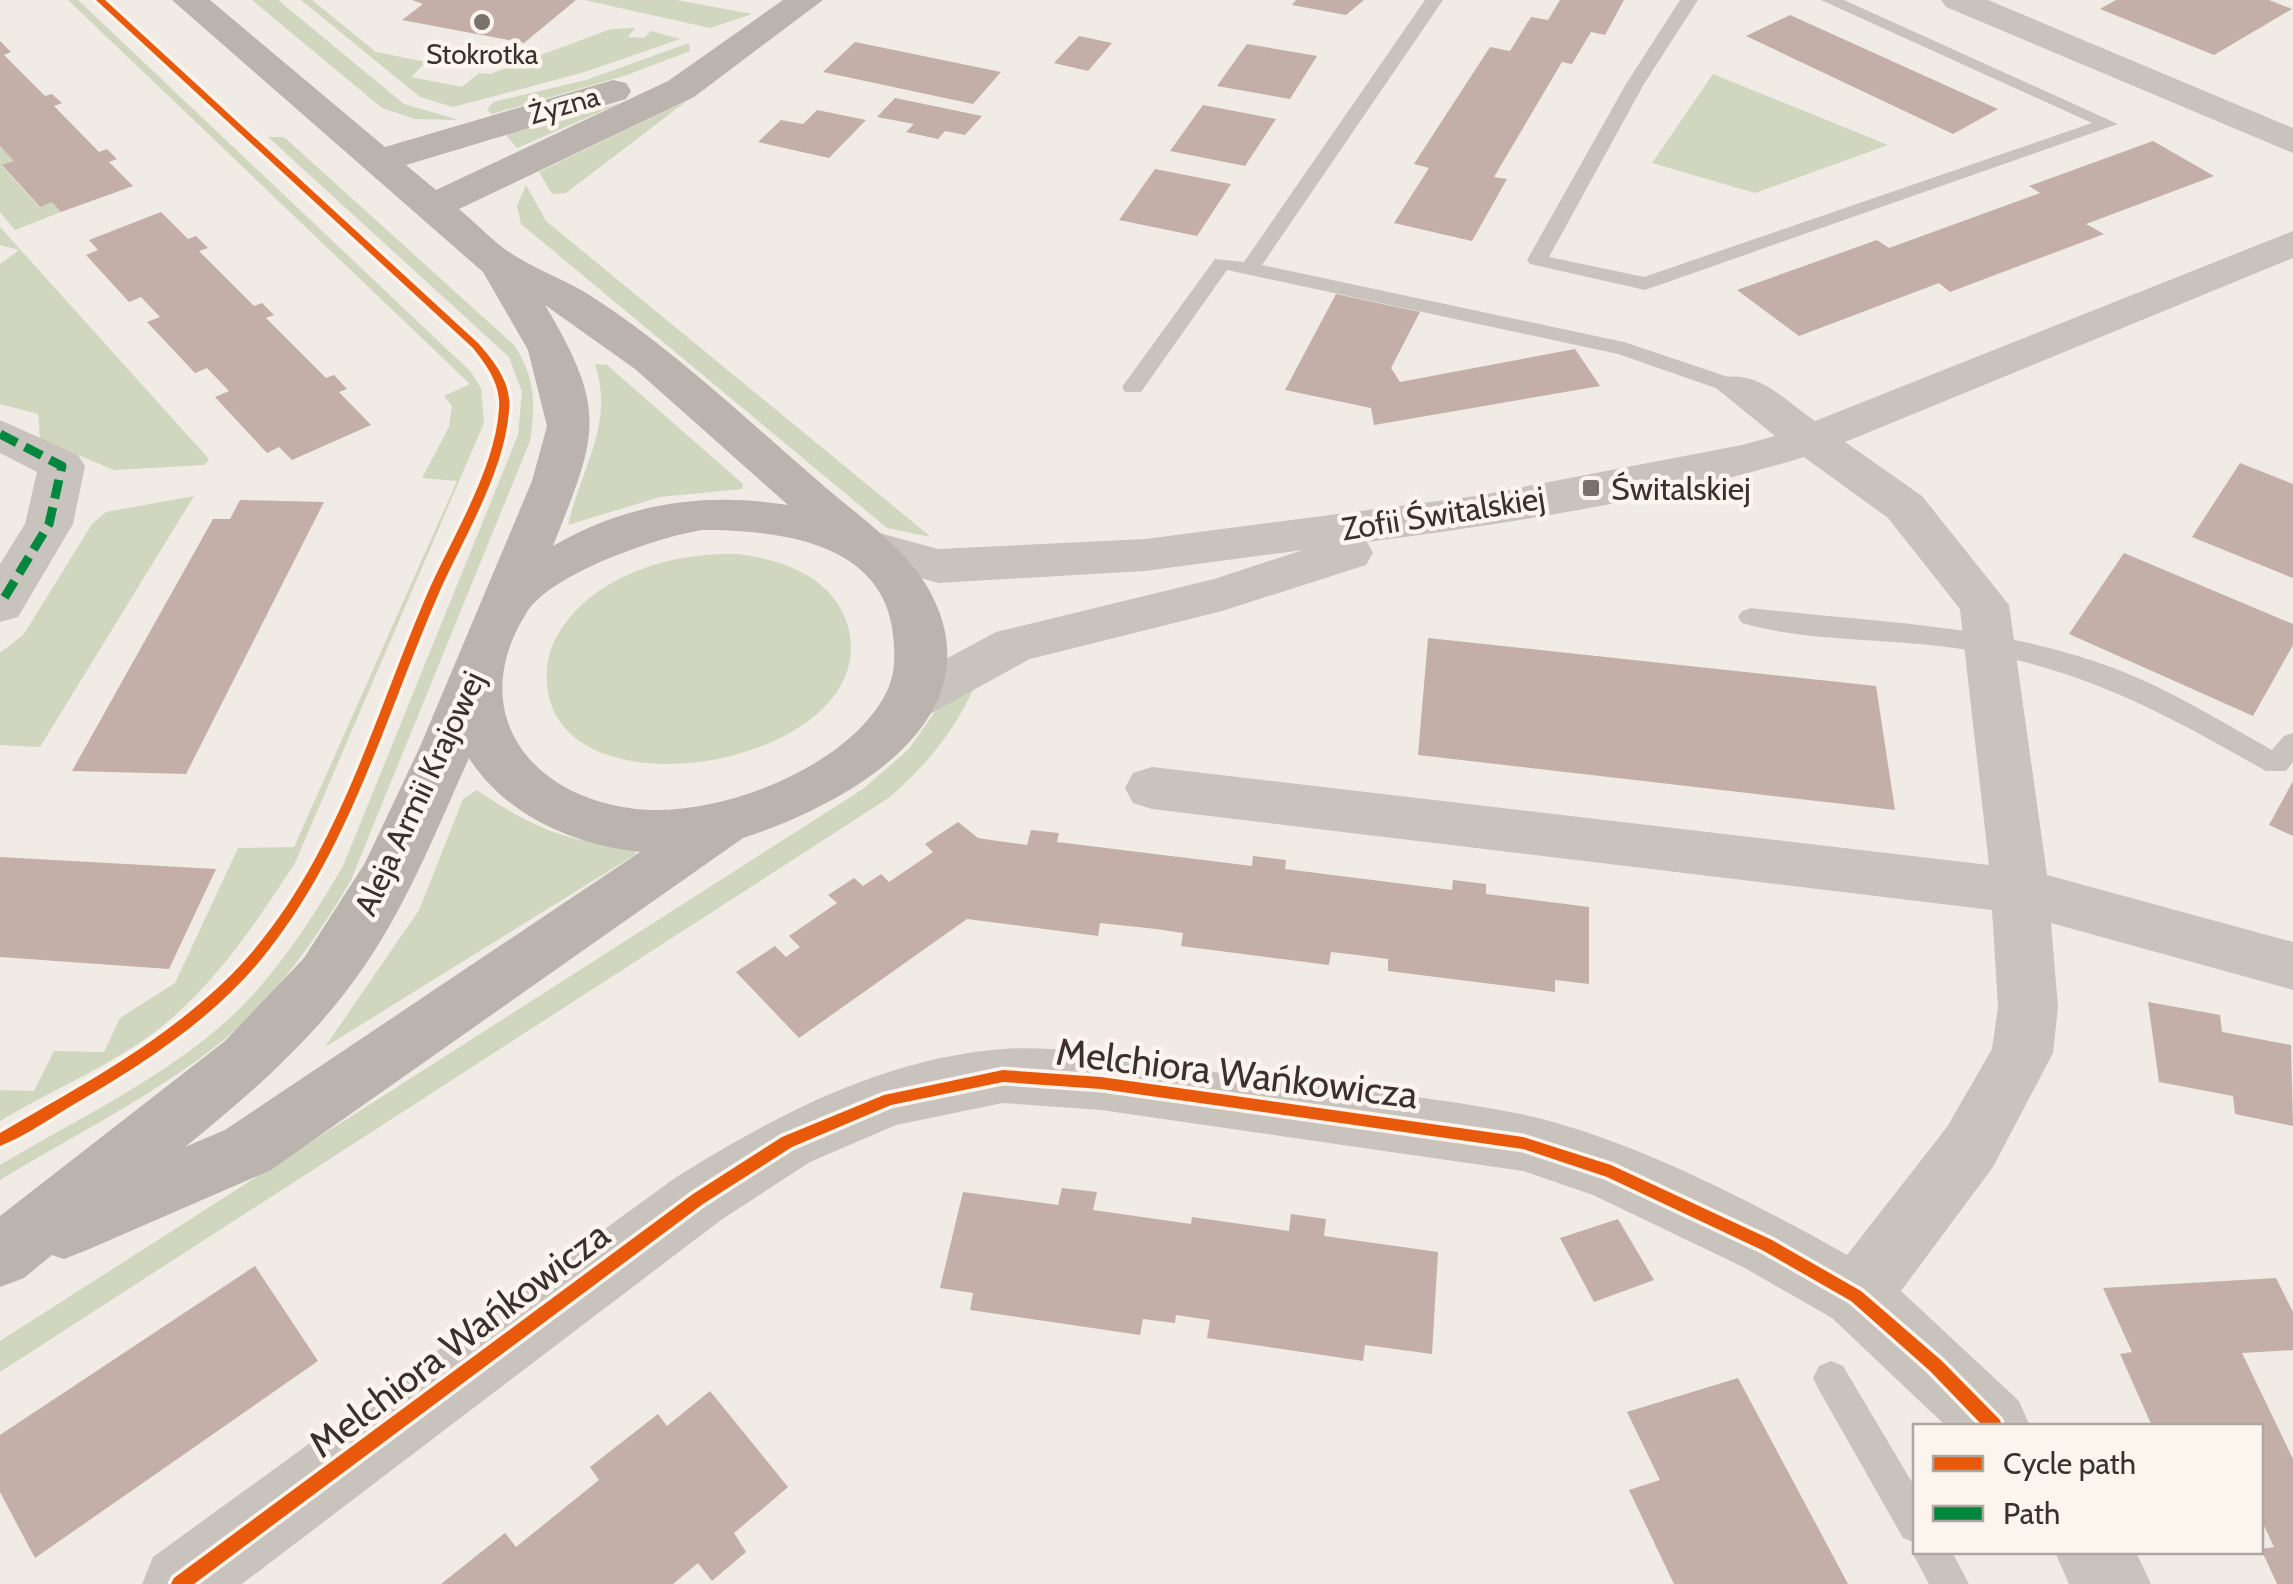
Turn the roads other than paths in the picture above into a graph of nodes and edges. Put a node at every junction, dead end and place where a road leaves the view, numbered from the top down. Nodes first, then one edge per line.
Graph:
1 (190, 0) edge
2 (806, 0) edge
3 (1434, 0) edge
4 (1689, 0) edge
5 (1830, 0) edge
6 (1958, 0) edge
7 (747, 42) junction
8 (2293, 142) edge
9 (378, 160) junction
10 (432, 207) junction
11 (2293, 243) edge
12 (500, 265) junction
13 (1250, 268) junction
14 (1133, 387) dead end
15 (1738, 388) joint
16 (7, 436) edge
17 (1810, 440) junction
18 (1476, 512) junction
19 (854, 542) junction
20 (502, 604) junction
21 (0, 605) edge
22 (1751, 616) dead end
23 (1992, 647) junction
24 (476, 670) junction
25 (911, 702) junction
26 (2293, 743) edge
27 (1152, 788) dead end
28 (729, 821) junction
29 (2020, 891) junction
30 (2293, 966) edge
31 (1, 1256) edge
32 (1856, 1296) junction
33 (1832, 1378) dead end
34 (1992, 1424) edge
35 (1913, 1519) edge
36 (1932, 1554) edge
37 (2093, 1554) edge
38 (180, 1584) edge
39 (1950, 1584) edge
40 (2114, 1584) edge

1 - 9 street, Aleja Armii Krajowej
2 - 7 street, Żyzna
3 - 13 lane
4 - 5 lane
6 - 8 street
7 - 9 street, Żyzna
7 - 10 street, Żyzna
9 - 10 street, Aleja Armii Krajowej
10 - 12 street, Aleja Armii Krajowej
11 - 17 street, Zofii Świtalskiej
12 - 19 street, Aleja Armii Krajowej
12 - 20 street, Aleja Armii Krajowej
13 - 14 lane
13 - 15 lane
15 - 17 street
16 - 21 street
17 - 18 street, Zofii Świtalskiej
17 - 23 street
18 - 19 street, Zofii Świtalskiej
18 - 25 street
19 - 20 street
19 - 25 street
20 - 24 street, Aleja Armii Krajowej
22 - 23 lane
23 - 26 lane
23 - 29 street
24 - 28 street
24 - 31 street, Aleja Armii Krajowej
25 - 28 street
27 - 29 street
28 - 31 street, Aleja Armii Krajowej
29 - 30 street
29 - 32 street
32 - 34 street, Melchiora Wańkowicza
32 - 38 street, Melchiora Wańkowicza
33 - 35 lane
36 - 39 lane
37 - 40 street

